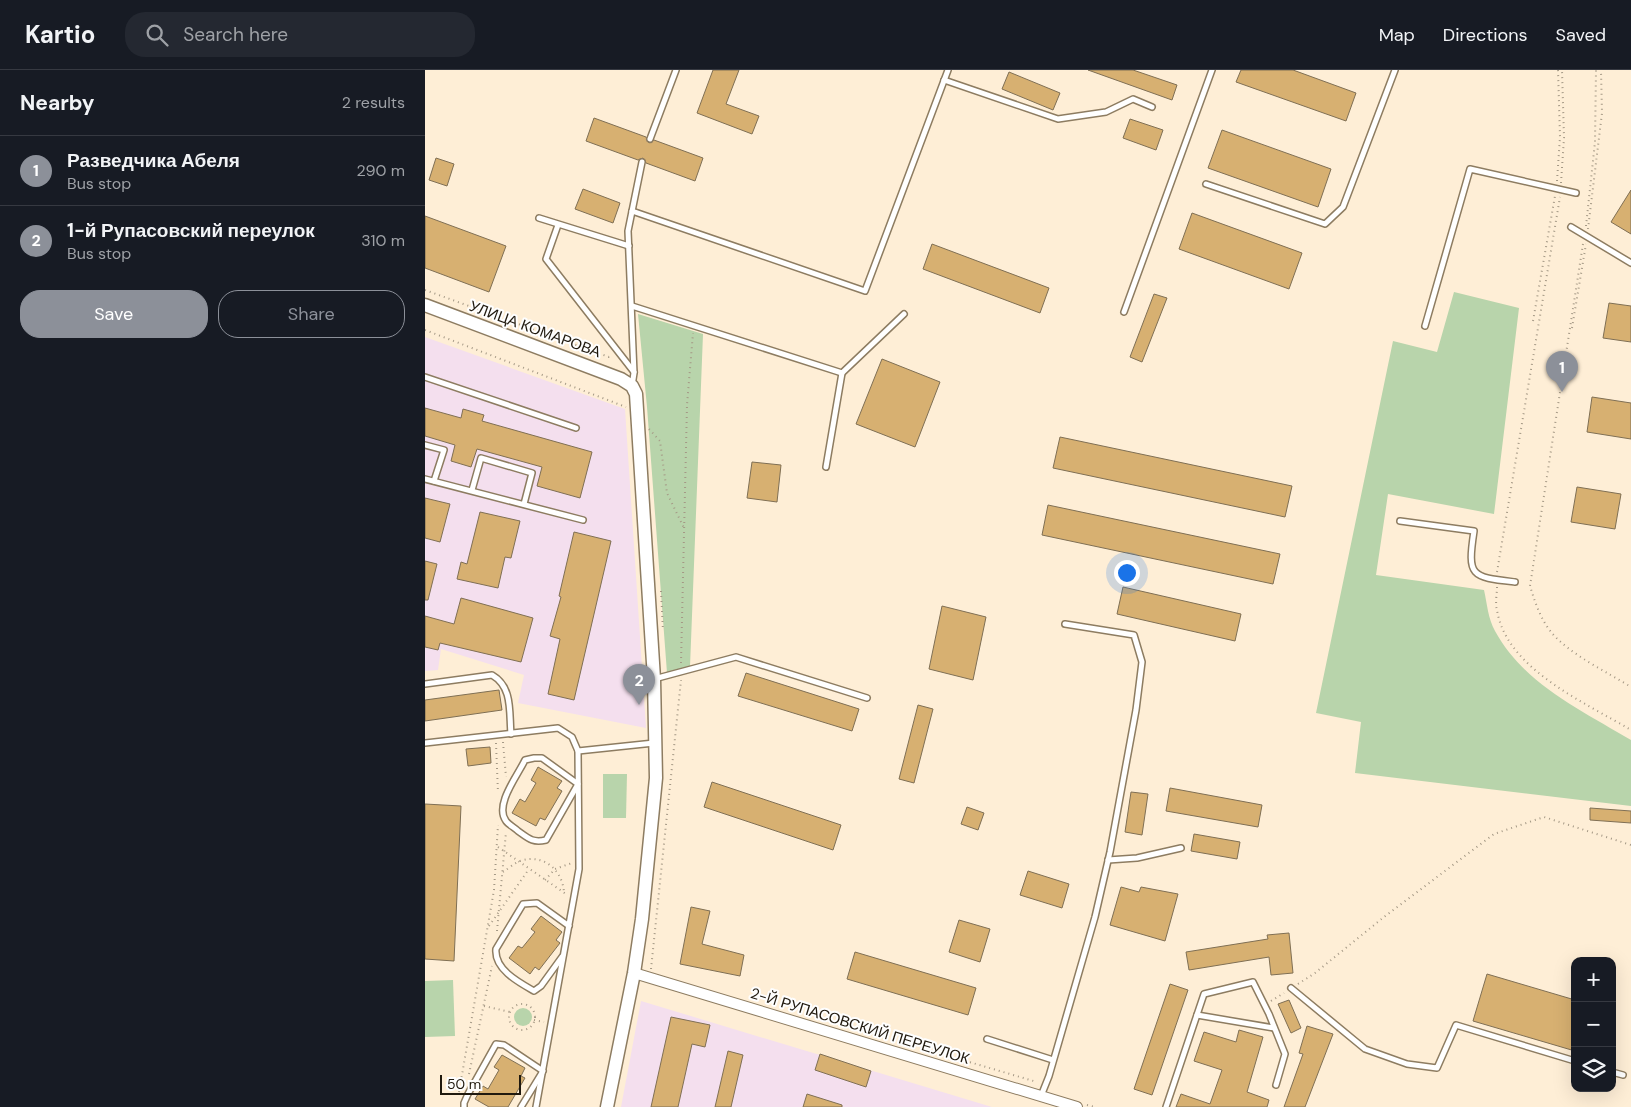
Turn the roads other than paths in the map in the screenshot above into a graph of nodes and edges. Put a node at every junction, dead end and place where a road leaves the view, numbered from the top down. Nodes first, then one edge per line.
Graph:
1 (676, 70) edge
2 (948, 70) edge
3 (1212, 70) edge
4 (1395, 70) edge
5 (944, 80) junction
6 (1152, 107) dead end
7 (650, 139) dead end
8 (642, 162) dead end
9 (1206, 184) dead end
10 (1576, 193) dead end
11 (632, 211) junction
12 (539, 218) dead end
13 (558, 225) junction
14 (1571, 227) dead end
15 (629, 246) junction
16 (1631, 263) edge
17 (425, 305) edge
18 (632, 306) junction
19 (1125, 312) dead end
20 (904, 314) dead end
21 (1425, 326) dead end
22 (842, 372) junction
23 (635, 373) junction
24 (425, 377) edge
25 (632, 386) junction
26 (576, 428) dead end
27 (425, 445) edge
28 (826, 467) dead end
29 (425, 479) edge
30 (434, 481) junction
31 (472, 490) junction
32 (524, 504) junction
33 (583, 520) dead end
34 (1400, 521) dead end
35 (1515, 582) dead end
36 (1065, 624) dead end
37 (653, 679) junction
38 (425, 684) edge
39 (867, 698) dead end
40 (511, 734) junction
41 (425, 743) edge
42 (656, 743) junction
43 (578, 751) junction
44 (579, 784) junction
45 (1181, 848) dead end
46 (1108, 860) junction
47 (569, 926) junction
48 (563, 955) junction
49 (634, 973) junction
50 (1291, 988) road end
51 (1197, 1015) junction
52 (1275, 1028) junction
53 (987, 1039) dead end
54 (1053, 1060) junction
55 (1571, 1060) edge
56 (543, 1071) junction
57 (1616, 1073) edge
58 (1623, 1075) dead end
59 (1276, 1085) dead end
60 (1041, 1096) junction
61 (1082, 1106) edge
62 (465, 1107) edge
63 (521, 1107) edge
64 (536, 1107) edge
65 (607, 1107) edge
66 (1166, 1107) edge

1 - 7 lane
2 - 5 lane
3 - 19 lane
4 - 9 lane
5 - 6 lane
5 - 11 lane
8 - 11 lane
10 - 21 lane
11 - 15 lane
12 - 13 lane
13 - 15 lane
13 - 23 lane
14 - 16 lane
15 - 18 lane
17 - 25 street, УЛИЦА КОМАРОВА
18 - 22 lane
18 - 23 lane
20 - 22 lane
22 - 28 lane
23 - 25 lane
24 - 26 lane
25 - 37 street
27 - 30 lane
29 - 30 lane
30 - 31 lane
31 - 32 lane
31 - 32 lane
32 - 33 lane
34 - 35 lane
36 - 46 lane
37 - 39 lane
37 - 42 street
38 - 40 lane
40 - 41 lane
40 - 43 lane
42 - 43 lane
42 - 49 street
43 - 44 lane
44 - 44 lane
44 - 47 lane
45 - 46 lane
46 - 54 lane
47 - 48 lane
47 - 48 lane
48 - 56 lane
49 - 60 street, 2-Й РУПАСОВСКИЙ ПЕРЕУЛОК
49 - 65 street
50 - 55 lane
51 - 52 lane
51 - 52 lane
51 - 66 lane
52 - 59 lane
53 - 54 lane
54 - 60 lane
56 - 62 lane
56 - 63 lane
56 - 64 lane
57 - 58 lane
60 - 61 street, 2-Й РУПАСОВСКИЙ ПЕРЕУЛОК

